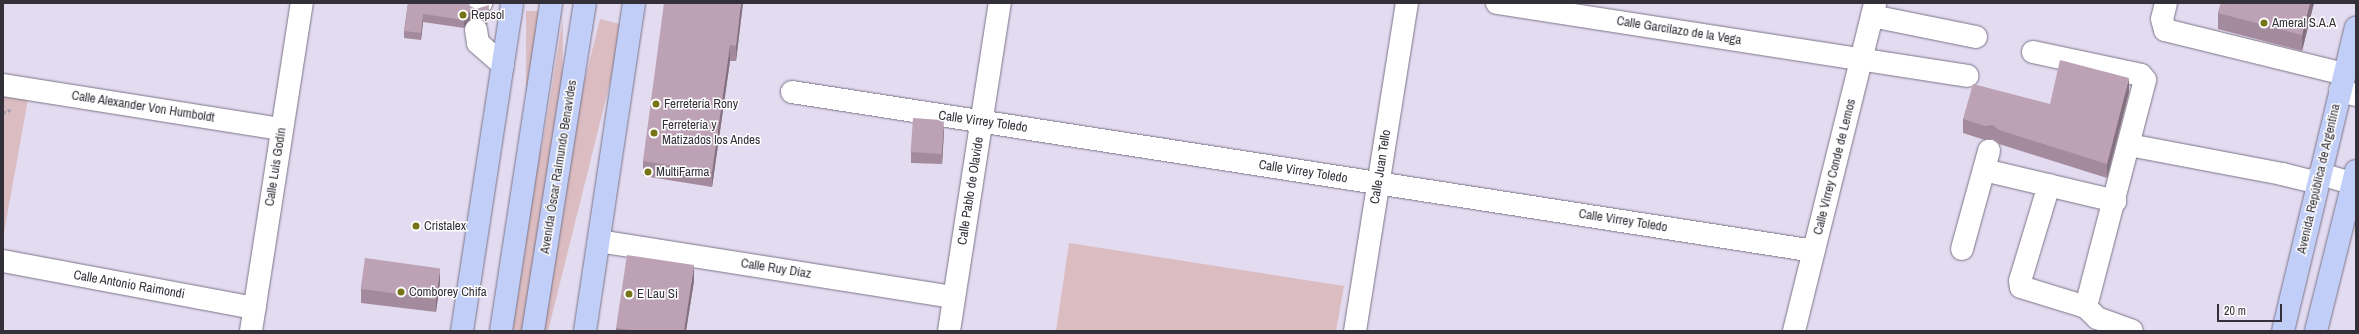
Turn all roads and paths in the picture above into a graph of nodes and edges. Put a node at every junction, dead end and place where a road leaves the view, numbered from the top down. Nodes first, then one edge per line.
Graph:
1 (302, 3) edge
2 (512, 3) edge
3 (551, 3) edge
4 (585, 3) edge
5 (634, 3) edge
6 (1000, 3) edge
7 (1407, 3) edge
8 (1501, 3) edge
9 (2166, 3) edge
10 (1873, 9) edge
11 (2356, 28) edge
12 (476, 30) dead end
13 (1976, 37) dead end
14 (2033, 52) dead end
15 (1861, 60) junction
16 (503, 65) junction
17 (1967, 76) dead end
18 (3, 85) edge
19 (2347, 87) edge
20 (792, 92) dead end
21 (982, 122) junction
22 (282, 129) junction
23 (2129, 145) junction
24 (2319, 179) junction
25 (2355, 179) edge
26 (1379, 184) junction
27 (2048, 185) junction
28 (2115, 201) junction
29 (599, 241) junction
30 (1962, 249) dead end
31 (1814, 251) junction
32 (3, 262) edge
33 (954, 297) junction
34 (2086, 307) junction
35 (255, 308) junction
36 (251, 331) edge
37 (462, 331) edge
38 (501, 331) edge
39 (533, 331) edge
40 (585, 331) edge
41 (949, 331) edge
42 (1355, 331) edge
43 (1794, 331) edge
44 (2132, 331) edge
45 (2283, 331) edge
46 (2316, 331) edge

1 - 22 street, Calle Luis Godín
2 - 16 main road
3 - 38 main road
4 - 39 main road, Avenida Óscar Raimundo Benavides
5 - 29 main road
6 - 21 street, Calle Pablo de Olavide
7 - 26 street, Calle Juan Tello
8 - 15 street, Calle Garcilazo de la Vega
9 - 19 street
10 - 13 street
10 - 15 street, Calle Virrey Conde de Lemos
11 - 19 main road, Avenida República de Argentina
12 - 16 street
14 - 23 street
15 - 17 street, Calle Garcilazo de la Vega
15 - 31 street, Calle Virrey Conde de Lemos
16 - 37 main road
18 - 22 street, Calle Alexander Von Humboldt
19 - 24 main road, Avenida República de Argentina
20 - 21 street, Calle Virrey Toledo
21 - 26 street, Calle Virrey Toledo
21 - 33 street, Calle Pablo de Olavide
22 - 35 street, Calle Luis Godín
23 - 24 street
23 - 28 street
24 - 25 street
24 - 45 main road, Avenida República de Argentina
25 - 46 main road
26 - 31 street, Calle Virrey Toledo
26 - 42 street, Calle Juan Tello
27 - 28 street
27 - 30 street
27 - 34 street
28 - 34 street
29 - 33 street, Calle Ruy Díaz
29 - 40 main road
31 - 43 street, Calle Virrey Conde de Lemos
32 - 35 street, Calle Antonio Raimondi
33 - 41 street, Calle Pablo de Olavide
34 - 44 street
35 - 36 street, Calle Luis Godín

